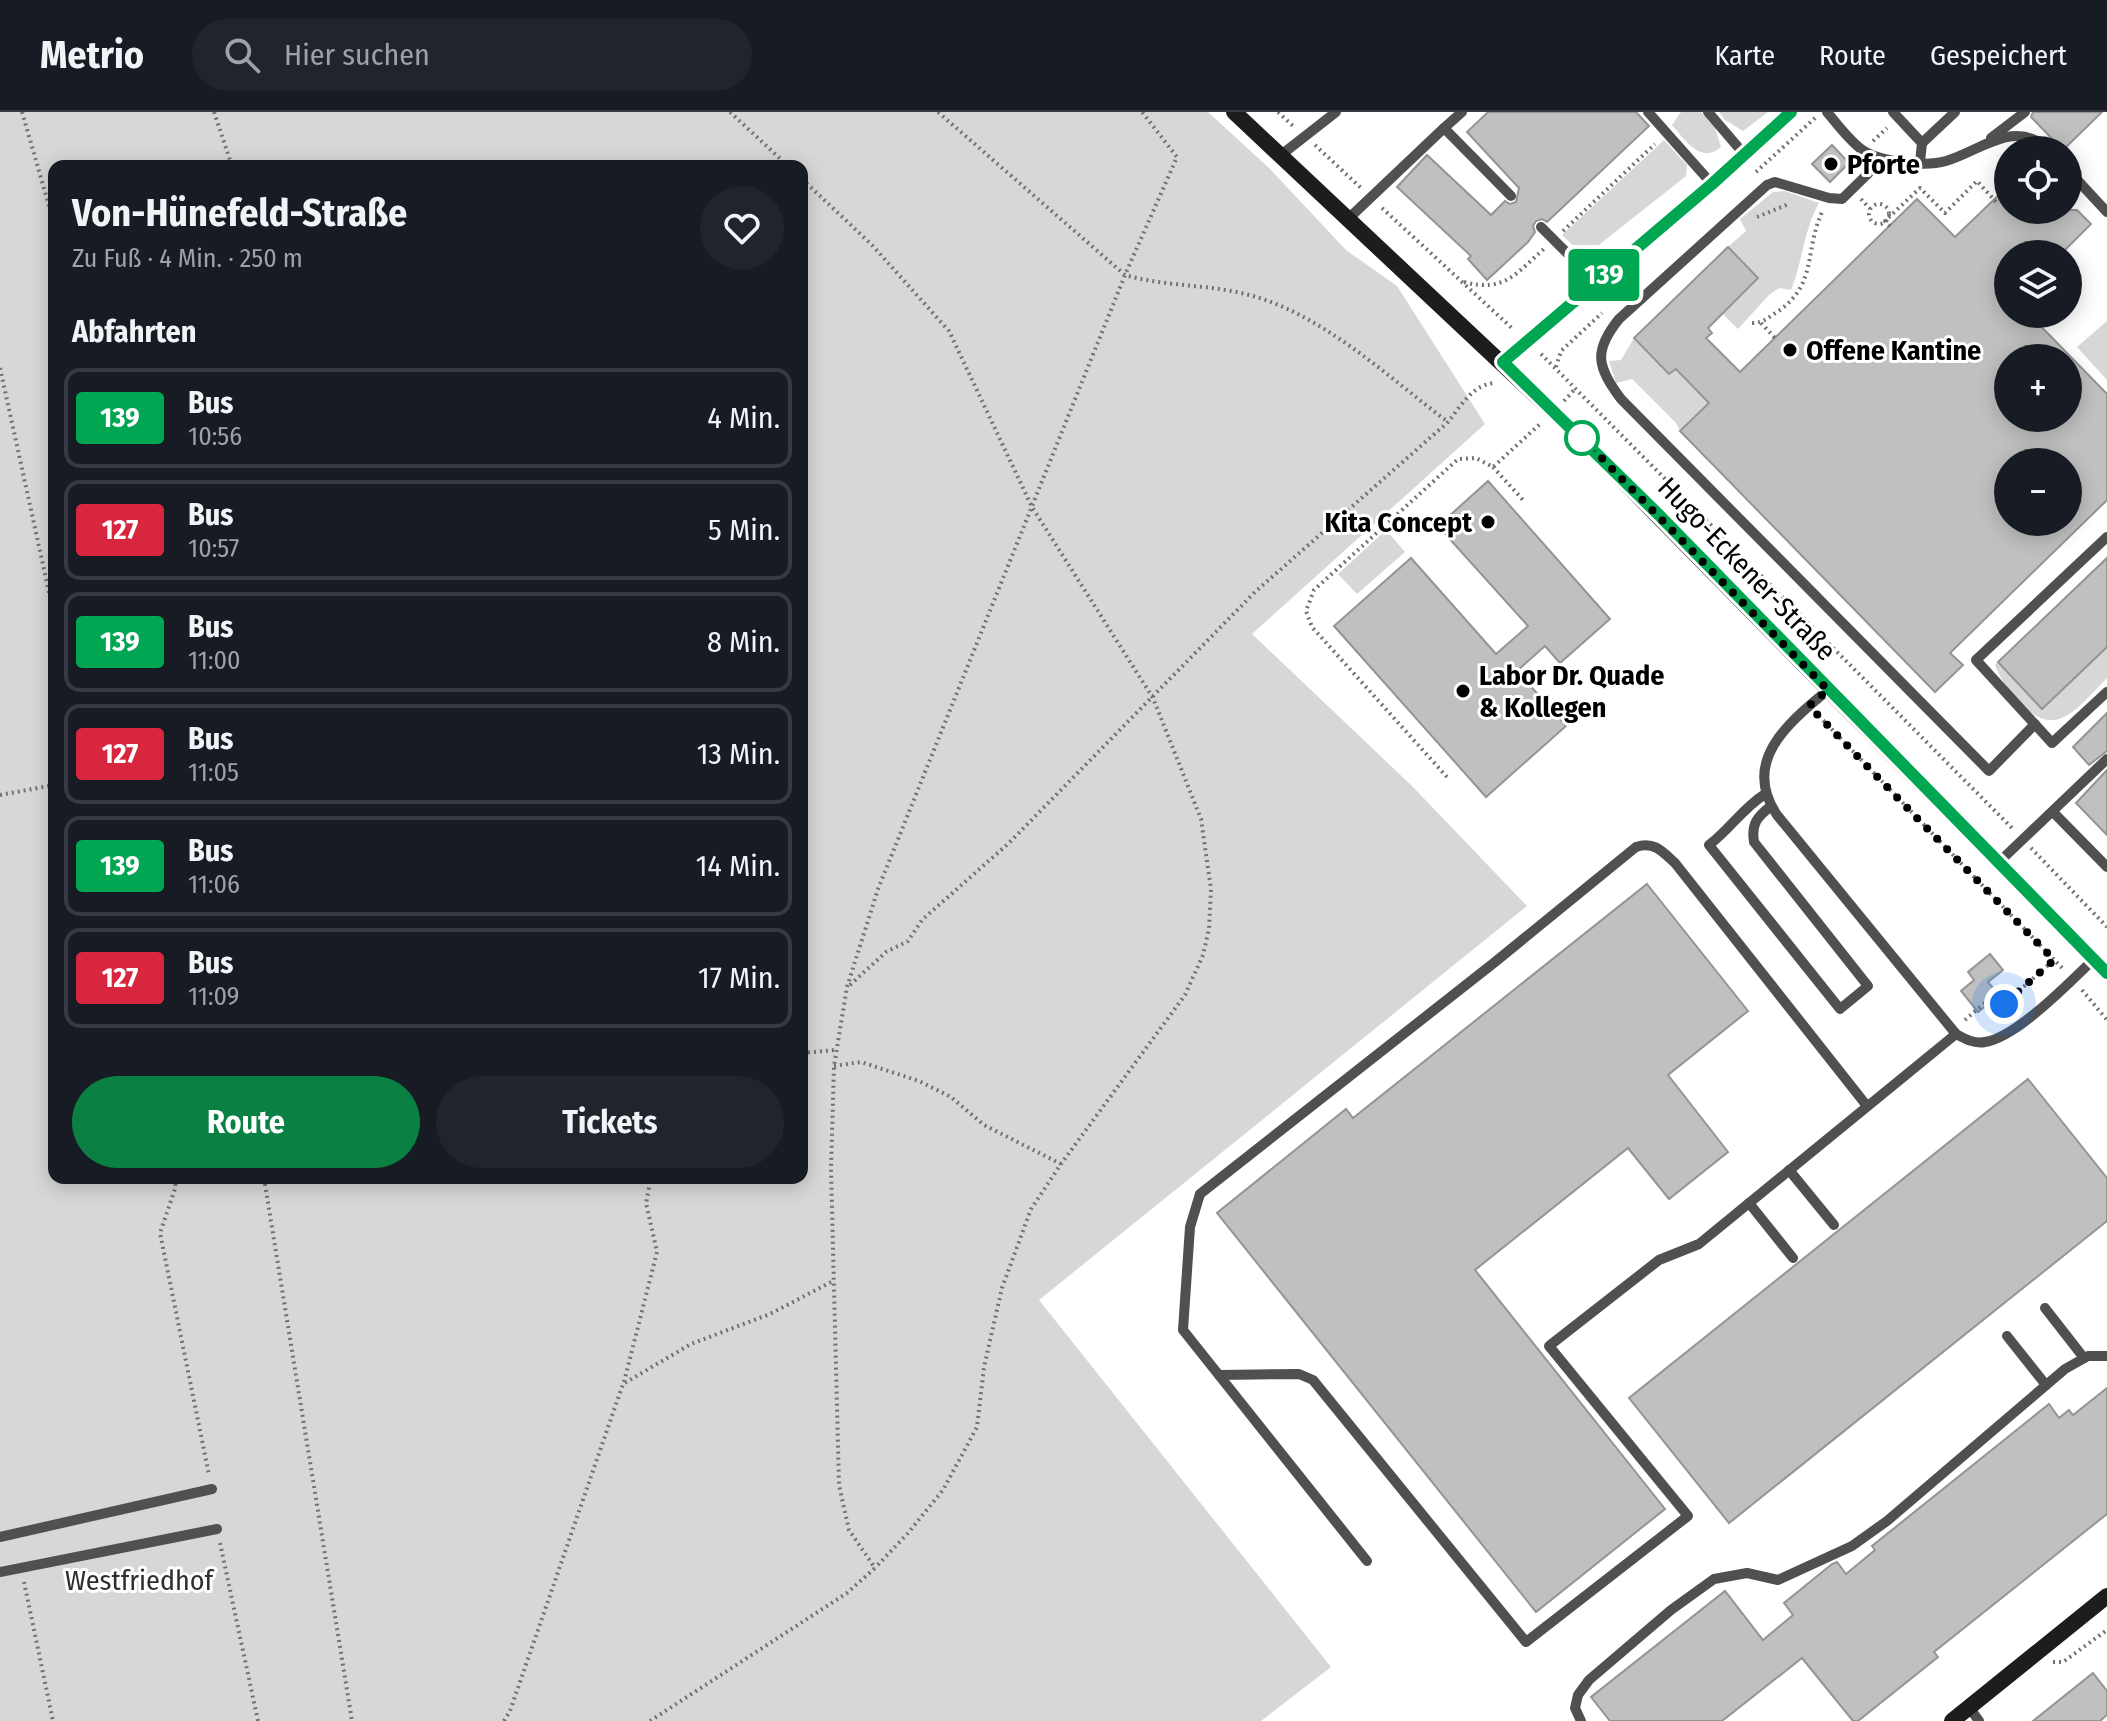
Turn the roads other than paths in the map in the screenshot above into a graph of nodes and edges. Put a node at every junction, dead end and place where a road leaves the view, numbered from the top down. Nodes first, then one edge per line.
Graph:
1 (1234, 112) edge
2 (1462, 112) edge
3 (1648, 112) edge
4 (1708, 112) edge
5 (1791, 112) edge
6 (1827, 112) edge
7 (1893, 112) edge
8 (1955, 112) edge
9 (2025, 112) edge
10 (1333, 113) edge
11 (1444, 128) junction
12 (1994, 141) edge
13 (1922, 143) junction
14 (1983, 144) junction
15 (1744, 154) junction
16 (1281, 155) junction
17 (1883, 159) junction
18 (1920, 162) junction
19 (1712, 184) junction
20 (2082, 185) edge
21 (1511, 196) dead end
22 (2107, 212) edge
23 (1348, 219) junction
24 (1541, 227) dead end
25 (1596, 282) junction
26 (1503, 362) junction
27 (2107, 537) edge
28 (1828, 690) junction
29 (2107, 692) edge
30 (2035, 724) junction
31 (2107, 759) edge
32 (1765, 794) junction
33 (1771, 806) junction
34 (2053, 812) junction
35 (1998, 863) junction
36 (2107, 867) edge
37 (2094, 959) junction
38 (2107, 973) edge
39 (1954, 1032) junction
40 (1867, 1106) junction
41 (1789, 1170) junction
42 (1749, 1203) junction
43 (1834, 1225) dead end
44 (1793, 1258) dead end
45 (2045, 1308) dead end
46 (2007, 1336) dead end
47 (2107, 1356) edge
48 (2084, 1358) junction
49 (1219, 1375) junction
50 (2046, 1385) junction
51 (212, 1489) road end
52 (217, 1529) road end
53 (0, 1537) edge
54 (1367, 1561) dead end
55 (0, 1572) edge
56 (2107, 1596) edge
57 (1974, 1714) edge
58 (1581, 1721) edge
59 (1952, 1721) edge

1 - 16 main road, Hugo-Eckener-Straße
2 - 11 lane
3 - 19 lane
4 - 15 lane
5 - 15 street
6 - 17 lane
7 - 13 lane
8 - 13 lane
9 - 14 lane
10 - 16 lane
11 - 21 lane
11 - 23 lane
12 - 14 lane
13 - 18 lane
14 - 18 lane
15 - 19 street
16 - 23 main road, Hugo-Eckener-Straße
17 - 18 lane
17 - 30 lane
19 - 25 street
20 - 22 lane
23 - 26 main road, Hugo-Eckener-Straße
24 - 25 lane
25 - 26 street
26 - 28 main road, Hugo-Eckener-Straße
27 - 30 lane
28 - 32 lane
28 - 35 main road, Hugo-Eckener-Straße
29 - 30 lane
31 - 34 lane
32 - 33 lane
32 - 33 lane
33 - 39 lane
34 - 35 lane
34 - 36 lane
35 - 37 main road, Hugo-Eckener-Straße
37 - 38 main road, Hugo-Eckener-Straße
37 - 39 lane
39 - 40 lane
40 - 41 lane
40 - 49 lane
41 - 42 lane
41 - 43 lane
42 - 44 lane
42 - 49 lane
45 - 48 lane
46 - 50 lane
47 - 48 lane
48 - 50 lane
49 - 54 lane
50 - 58 lane
51 - 53 lane
52 - 55 lane
56 - 57 main road
57 - 59 main road

